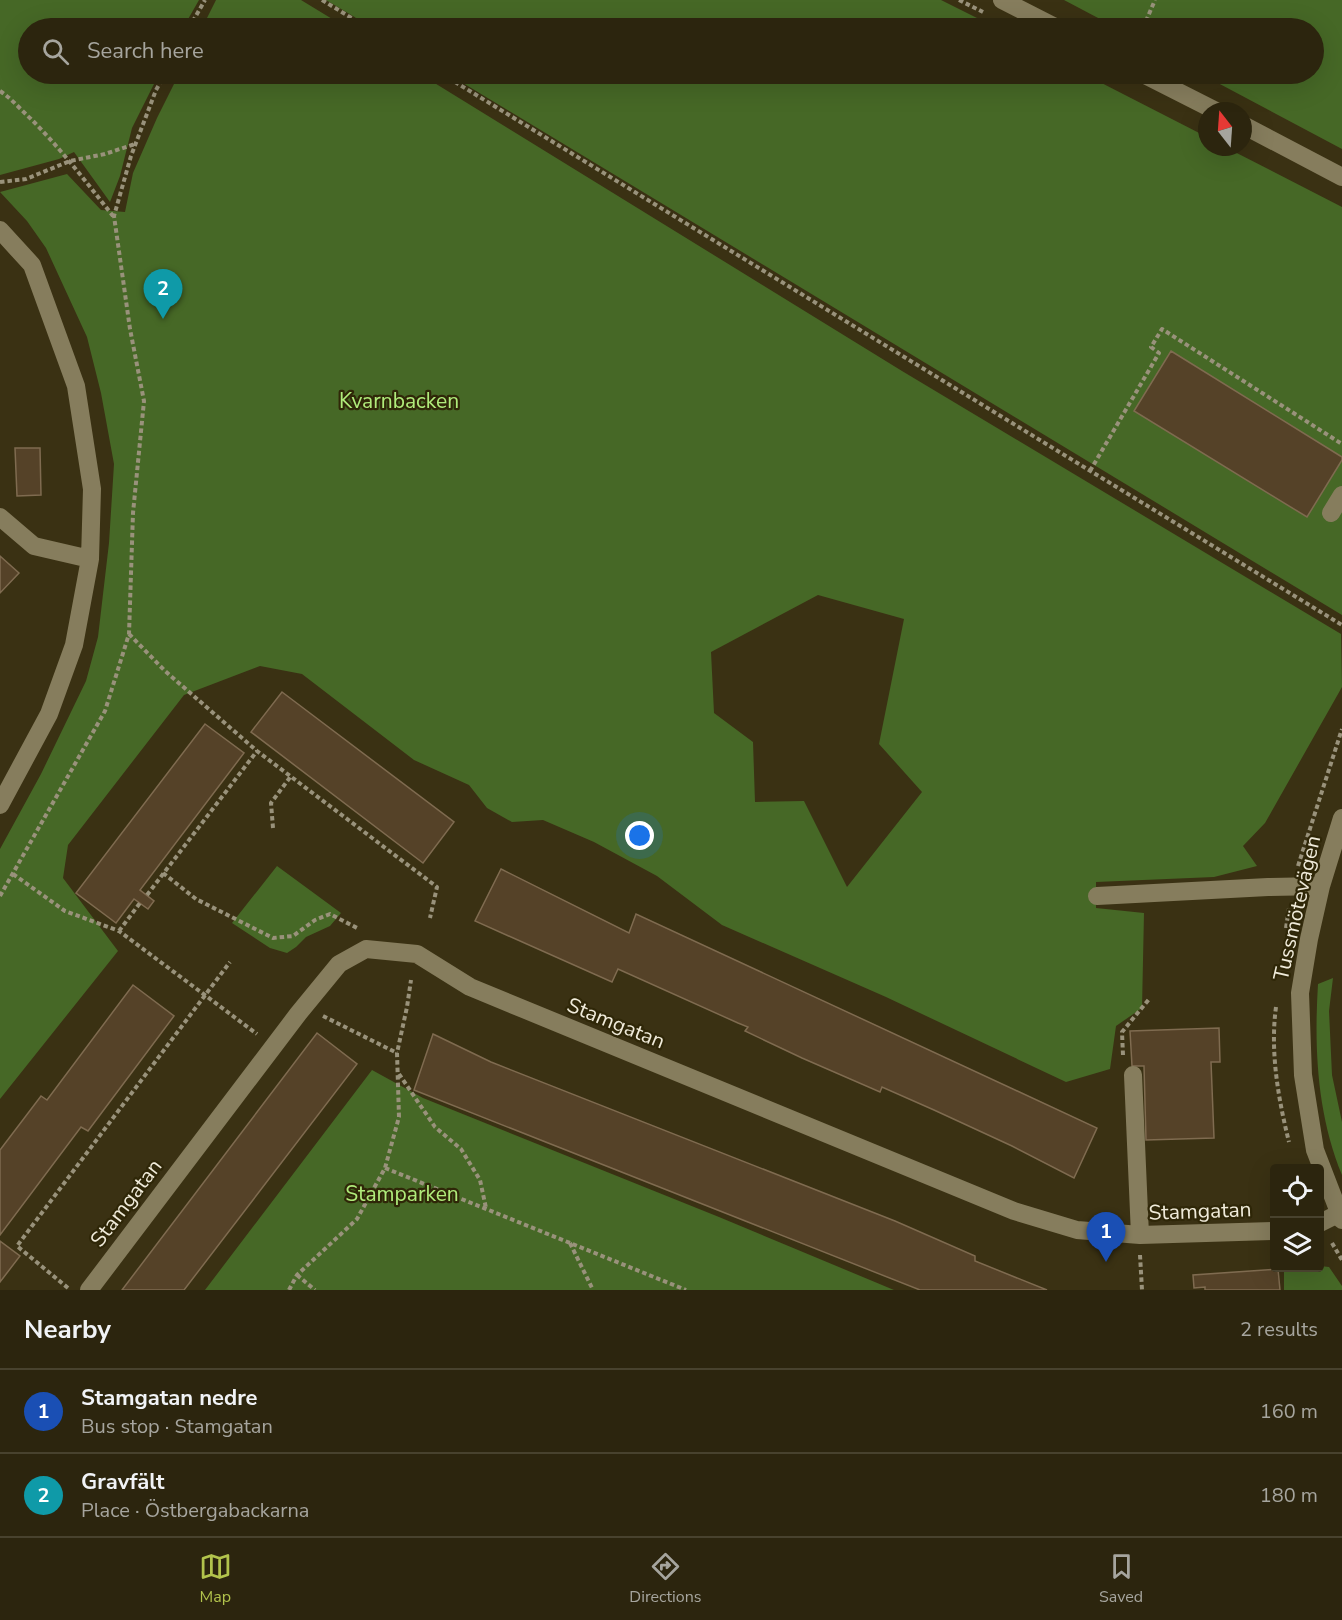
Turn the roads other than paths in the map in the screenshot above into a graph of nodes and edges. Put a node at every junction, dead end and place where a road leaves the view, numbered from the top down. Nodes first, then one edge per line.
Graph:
1 (1002, 0) edge
2 (1037, 18) edge
3 (1163, 84) edge
4 (1198, 102) edge
5 (1252, 130) edge
6 (1342, 177) edge
7 (0, 230) edge
8 (1342, 495) edge
9 (1331, 513) dead end
10 (0, 517) edge
11 (90, 559) junction
12 (0, 805) edge
13 (1342, 818) edge
14 (1321, 886) junction
15 (1097, 896) dead end
16 (1133, 1075) dead end
17 (1340, 1217) edge
18 (1324, 1222) edge
19 (1270, 1231) edge
20 (1140, 1235) junction
21 (89, 1290) edge

1 - 2 street
3 - 4 street
5 - 6 street
7 - 11 street
8 - 9 street
10 - 11 street
11 - 12 street
13 - 14 street, Tussmötevägen
14 - 15 street
14 - 17 street, Tussmötevägen
16 - 20 street
17 - 18 street
19 - 20 street, Stamgatan
20 - 21 street, Stamgatan

